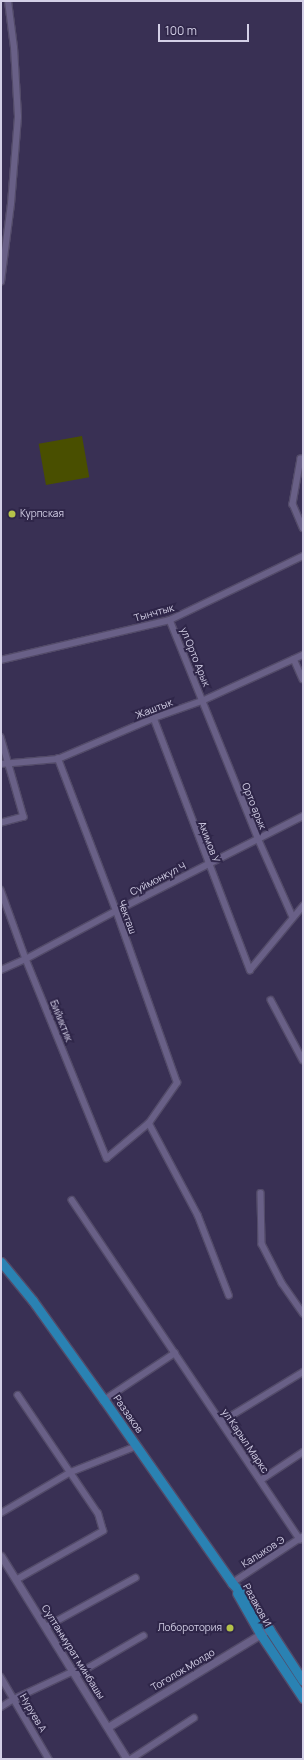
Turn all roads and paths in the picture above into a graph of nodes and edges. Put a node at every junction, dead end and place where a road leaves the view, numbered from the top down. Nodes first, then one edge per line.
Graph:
1 (8, 1) edge
2 (1, 282) edge
3 (303, 459) edge
4 (303, 528) edge
5 (303, 556) edge
6 (170, 620) junction
7 (303, 655) edge
8 (294, 659) junction
9 (1, 660) edge
10 (303, 679) edge
11 (202, 701) junction
12 (154, 718) junction
13 (1, 737) edge
14 (58, 759) junction
15 (7, 763) junction
16 (1, 764) edge
17 (303, 816) edge
18 (1, 823) edge
19 (258, 838) junction
20 (208, 864) junction
21 (1, 890) edge
22 (303, 906) edge
23 (116, 911) junction
24 (292, 917) junction
25 (26, 959) junction
26 (1, 970) edge
27 (272, 1000) dead end
28 (303, 1060) edge
29 (149, 1123) junction
30 (261, 1192) dead end
31 (72, 1200) dead end
32 (1, 1262) edge
33 (229, 1295) dead end
34 (303, 1313) edge
35 (175, 1353) junction
36 (303, 1372) edge
37 (18, 1396) dead end
38 (104, 1400) junction
39 (221, 1422) junction
40 (137, 1446) junction
41 (303, 1452) edge
42 (71, 1472) junction
43 (261, 1480) junction
44 (1, 1513) edge
45 (301, 1538) edge
46 (1, 1556) edge
47 (135, 1578) dead end
48 (16, 1580) junction
49 (232, 1583) junction
50 (46, 1627) junction
51 (265, 1632) junction
52 (143, 1636) dead end
53 (75, 1673) junction
54 (1, 1677) edge
55 (303, 1681) edge
56 (303, 1698) edge
57 (14, 1699) junction
58 (1, 1707) edge
59 (194, 1718) dead end
60 (108, 1727) junction
61 (49, 1759) edge
62 (127, 1759) edge
63 (131, 1759) edge

1 - 2 street
3 - 4 street
5 - 6 street, Тынчтык
6 - 9 street, Тынчтык
6 - 11 street, ул Орто Арык
7 - 8 street, Жаштык
8 - 10 street
8 - 11 street, Жаштык
11 - 12 street, Жаштык
11 - 19 street, Орто арык
12 - 14 street, Жаштык
12 - 20 street, Акимов У
13 - 15 street
14 - 15 street, Жаштык
14 - 23 street, Чекташ
15 - 16 street, Жаштык
15 - 18 street
17 - 19 street, Суймонкул Ч
19 - 20 street, Суймонкул Ч
19 - 24 street, Орто арык
20 - 23 street, Суймонкул Ч
20 - 24 street, Акимов У
21 - 25 street, Бийиктик
22 - 24 street
23 - 25 street, Суймонкул Ч
23 - 29 street, Чекташ
25 - 26 street, Суймонкул Ч
25 - 29 street, Бийиктик
27 - 28 street
29 - 33 street
30 - 34 street
31 - 35 street, ул Карыл Маркс
32 - 38 main road, Раззаков
35 - 38 street
35 - 39 street, ул Карыл Маркс
36 - 39 street
37 - 42 street
38 - 40 main road, Раззаков
39 - 43 street, ул Карыл Маркс
40 - 42 street
40 - 49 main road, Раззаков
41 - 43 street
42 - 44 street
42 - 48 street
43 - 45 street, ул Карыл Маркс
45 - 49 street, Калыков Э
46 - 48 street, Султанмурат минбашы
47 - 50 street
48 - 50 street, Султанмурат минбашы
49 - 51 main road, Разаков И
50 - 53 street, Султанмурат минбашы
51 - 55 main road, Разаков И
51 - 56 main road, Разаков И
51 - 60 street, Тоголок Молдо
52 - 53 street
53 - 57 street
53 - 60 street, Султанмурат минбашы
54 - 57 street, Нуруев А
57 - 58 street
57 - 61 street, Нуруев А
59 - 63 street
60 - 62 street, Султанмурат минбашы

